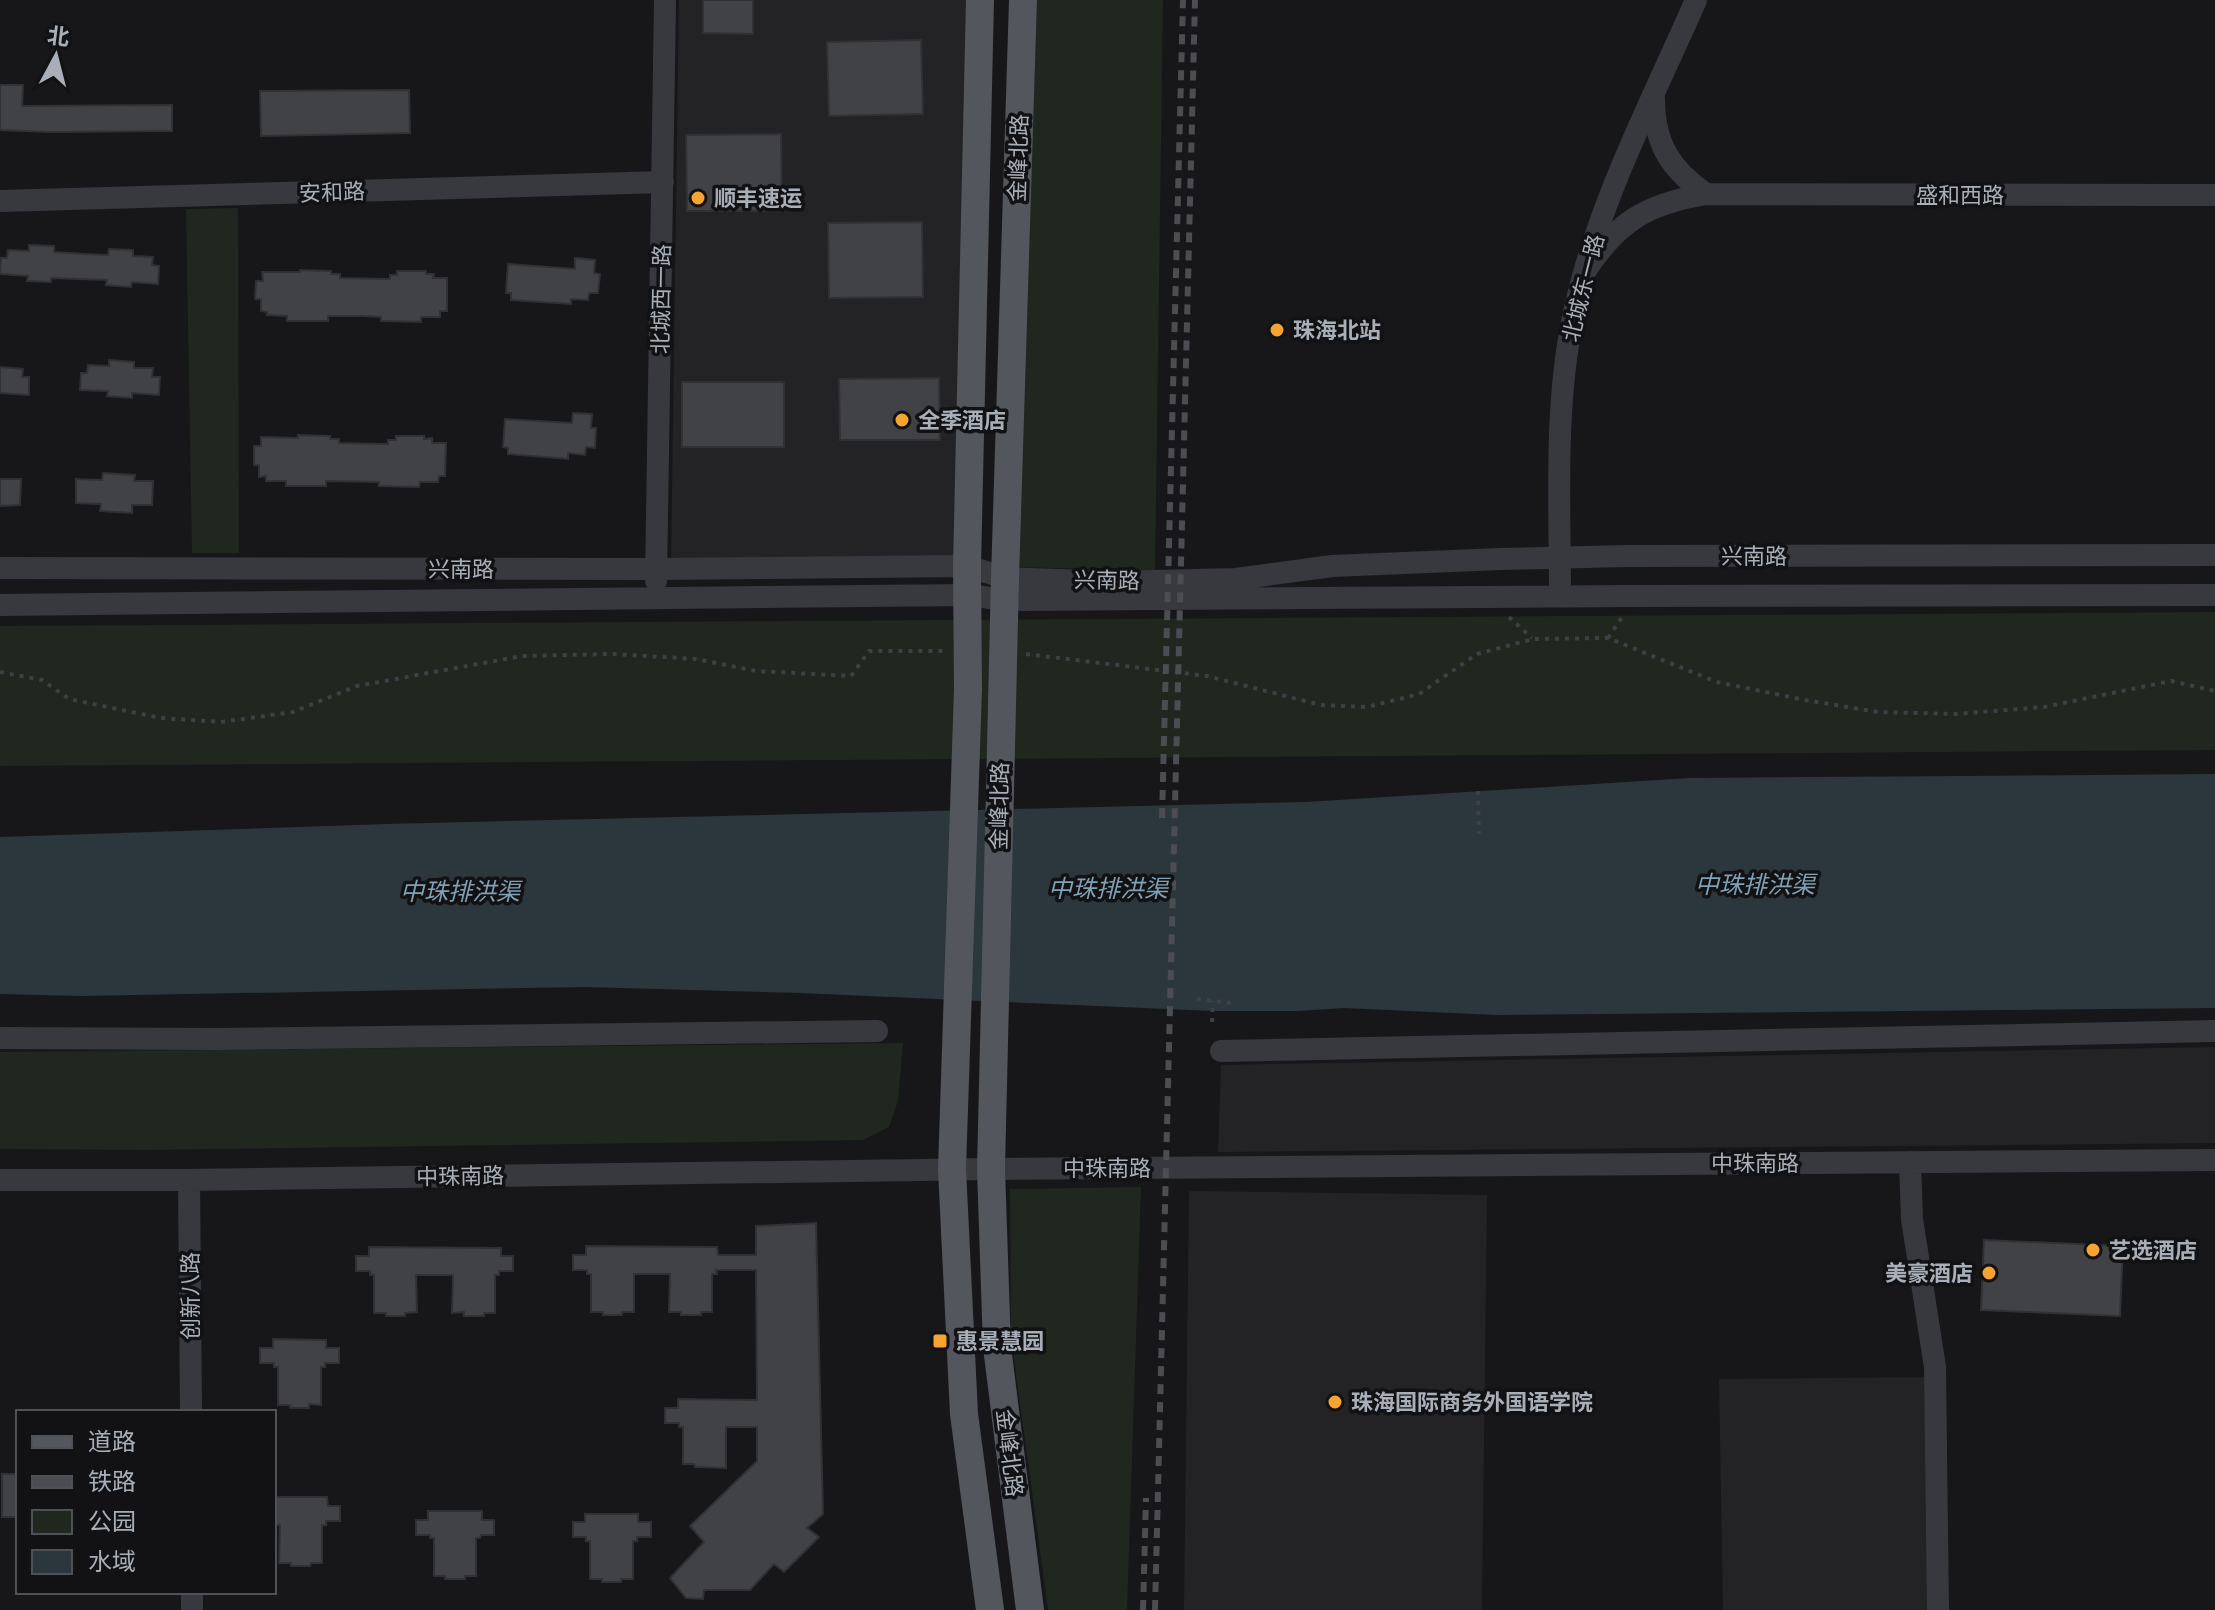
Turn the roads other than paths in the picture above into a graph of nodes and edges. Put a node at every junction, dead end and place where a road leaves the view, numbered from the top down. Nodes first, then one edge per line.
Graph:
1 (665, 0) edge
2 (980, 0) edge
3 (1023, 0) edge
4 (1696, 0) edge
5 (1654, 96) junction
6 (663, 182) junction
7 (1706, 194) junction
8 (2215, 195) edge
9 (0, 201) edge
10 (1584, 273) junction
11 (2215, 555) edge
12 (1560, 558) junction
13 (967, 566) junction
14 (0, 568) edge
15 (657, 569) junction
16 (1006, 589) junction
17 (967, 595) junction
18 (2215, 595) edge
19 (1560, 596) junction
20 (656, 598) junction
21 (0, 605) edge
22 (877, 1031) dead end
23 (2215, 1031) edge
24 (0, 1038) edge
25 (1221, 1051) dead end
26 (2215, 1160) edge
27 (1910, 1162) junction
28 (952, 1169) junction
29 (991, 1169) junction
30 (0, 1180) edge
31 (189, 1180) junction
32 (191, 1410) edge
33 (990, 1610) edge
34 (1030, 1610) edge
35 (1938, 1610) edge

1 - 6 street, 北城西一路
2 - 13 main road, 金峰北路
3 - 16 main road, 金峰北路
4 - 5 street, 北城东一路
5 - 7 street
5 - 10 street, 北城东一路
6 - 9 street, 安和路
6 - 15 street, 北城西一路
7 - 8 street, 盛和西路
7 - 10 street, 盛和西路
10 - 12 street, 北城东一路
11 - 12 street, 兴南路
12 - 16 street, 兴南路
12 - 19 street, 北城东一路
13 - 15 street, 兴南路
13 - 16 street, 兴南路
13 - 17 main road, 金峰北路
14 - 15 street, 兴南路
15 - 20 street, 北城西一路
16 - 17 street, 兴南路
16 - 19 street, 兴南路
16 - 29 main road, 金峰北路
17 - 20 street, 兴南路
17 - 28 main road, 金峰北路
18 - 19 street, 兴南路
20 - 21 street, 兴南路
22 - 24 street
23 - 25 street
26 - 27 street, 中珠南路
27 - 29 street, 中珠南路
27 - 35 street
28 - 29 street, 中珠南路
28 - 31 street, 中珠南路
28 - 33 main road, 金峰北路
29 - 34 main road, 金峰北路
30 - 31 street, 中珠南路
31 - 32 street, 创新八路

